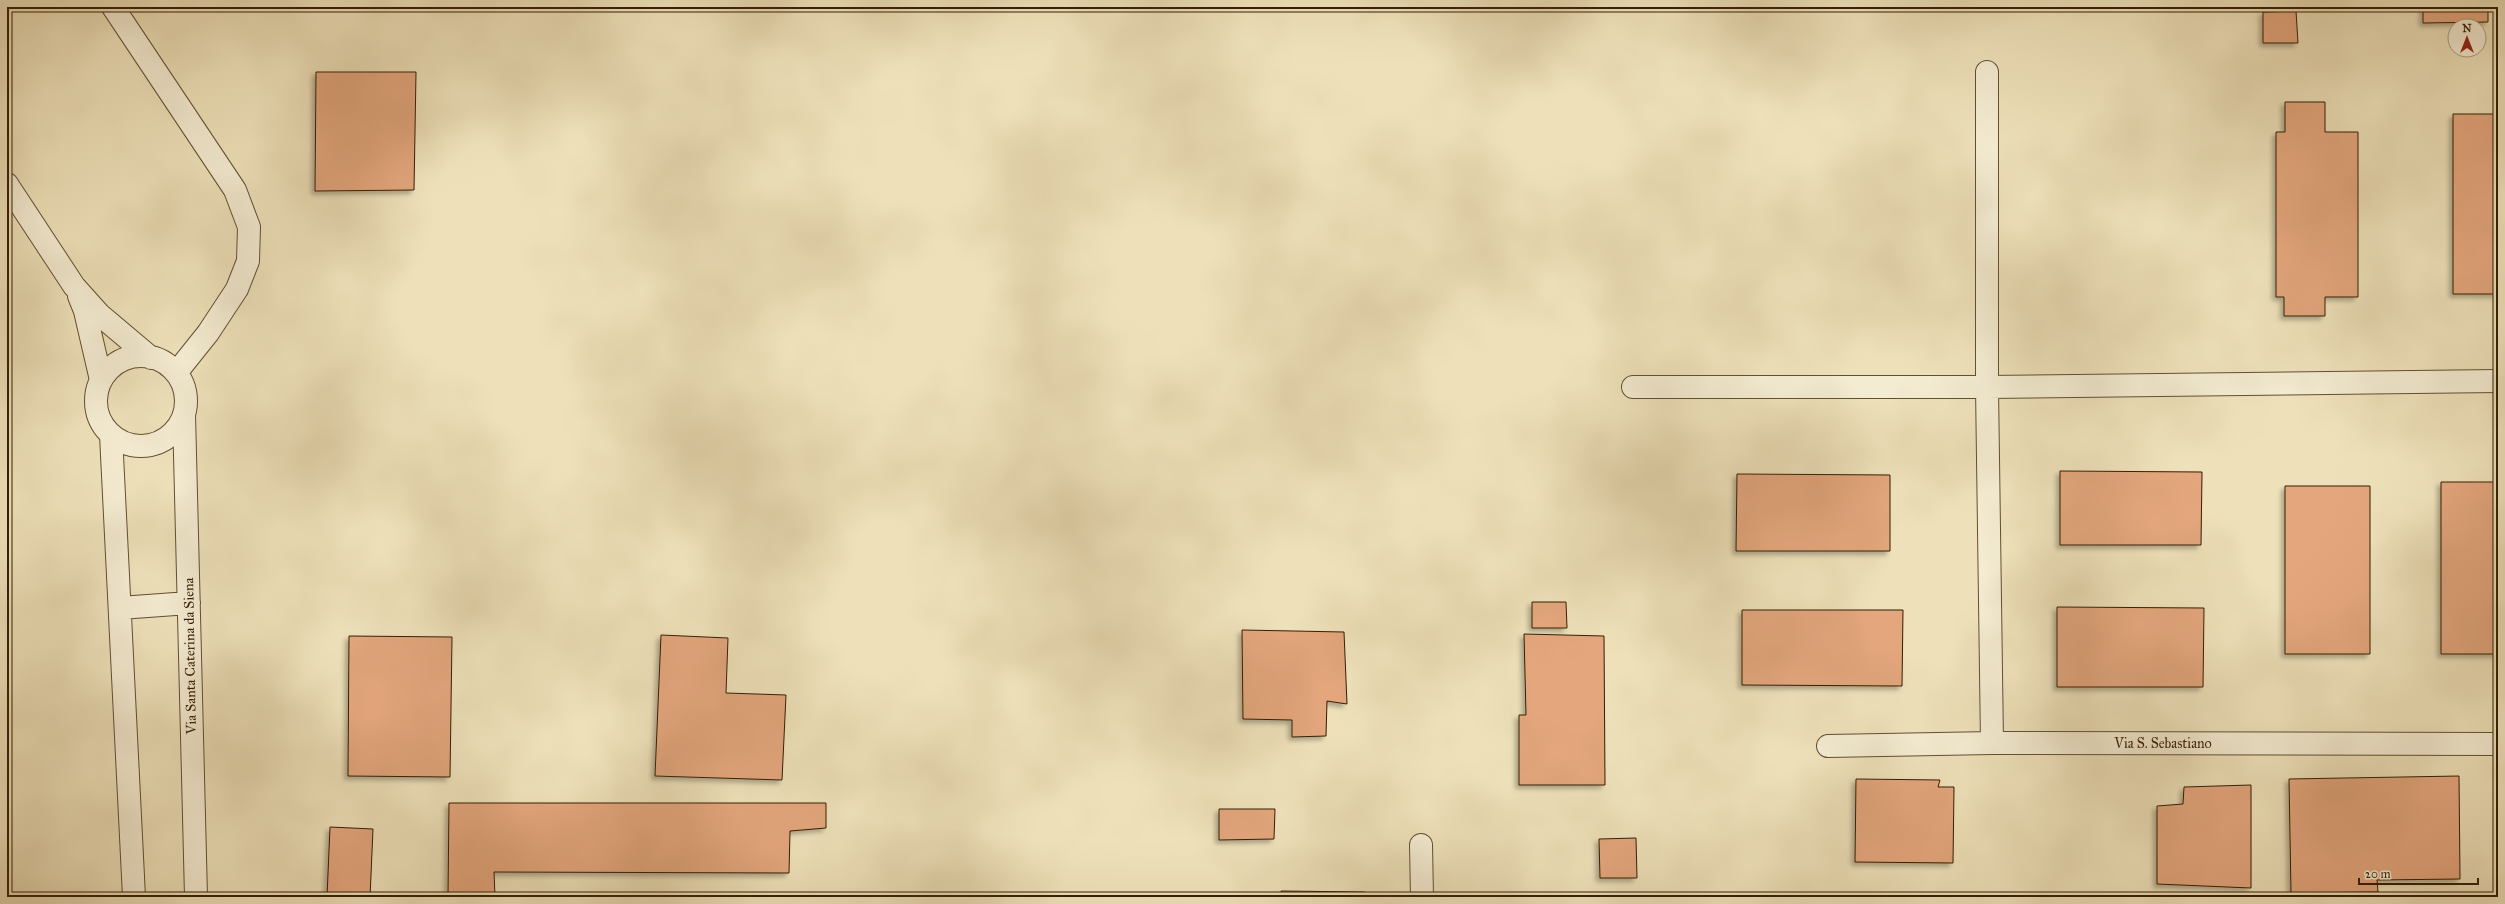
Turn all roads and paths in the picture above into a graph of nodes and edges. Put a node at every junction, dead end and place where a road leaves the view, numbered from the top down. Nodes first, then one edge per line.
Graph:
1 (113, 7) edge
2 (1987, 72) dead end
3 (7, 184) edge
4 (74, 286) junction
5 (151, 358) junction
6 (176, 373) junction
7 (101, 380) junction
8 (2498, 381) edge
9 (1633, 387) dead end
10 (1987, 387) junction
11 (184, 414) junction
12 (111, 435) junction
13 (189, 603) junction
14 (120, 608) junction
15 (1992, 743) junction
16 (2498, 744) edge
17 (1828, 746) dead end
18 (1421, 845) dead end
19 (134, 897) edge
20 (196, 897) edge
21 (1422, 897) edge

1 - 6 street
2 - 10 street
3 - 4 street
4 - 5 street
4 - 7 street
5 - 6 street
5 - 7 street
6 - 11 street
7 - 12 street
8 - 10 street
9 - 10 street
10 - 15 street
11 - 12 street
11 - 13 street, Via Santa Caterina da Siena
12 - 14 street
13 - 14 street
13 - 20 street, Via Santa Caterina da Siena
14 - 19 street
15 - 16 street, Via S. Sebastiano
15 - 17 street, Via S. Sebastiano
18 - 21 street

